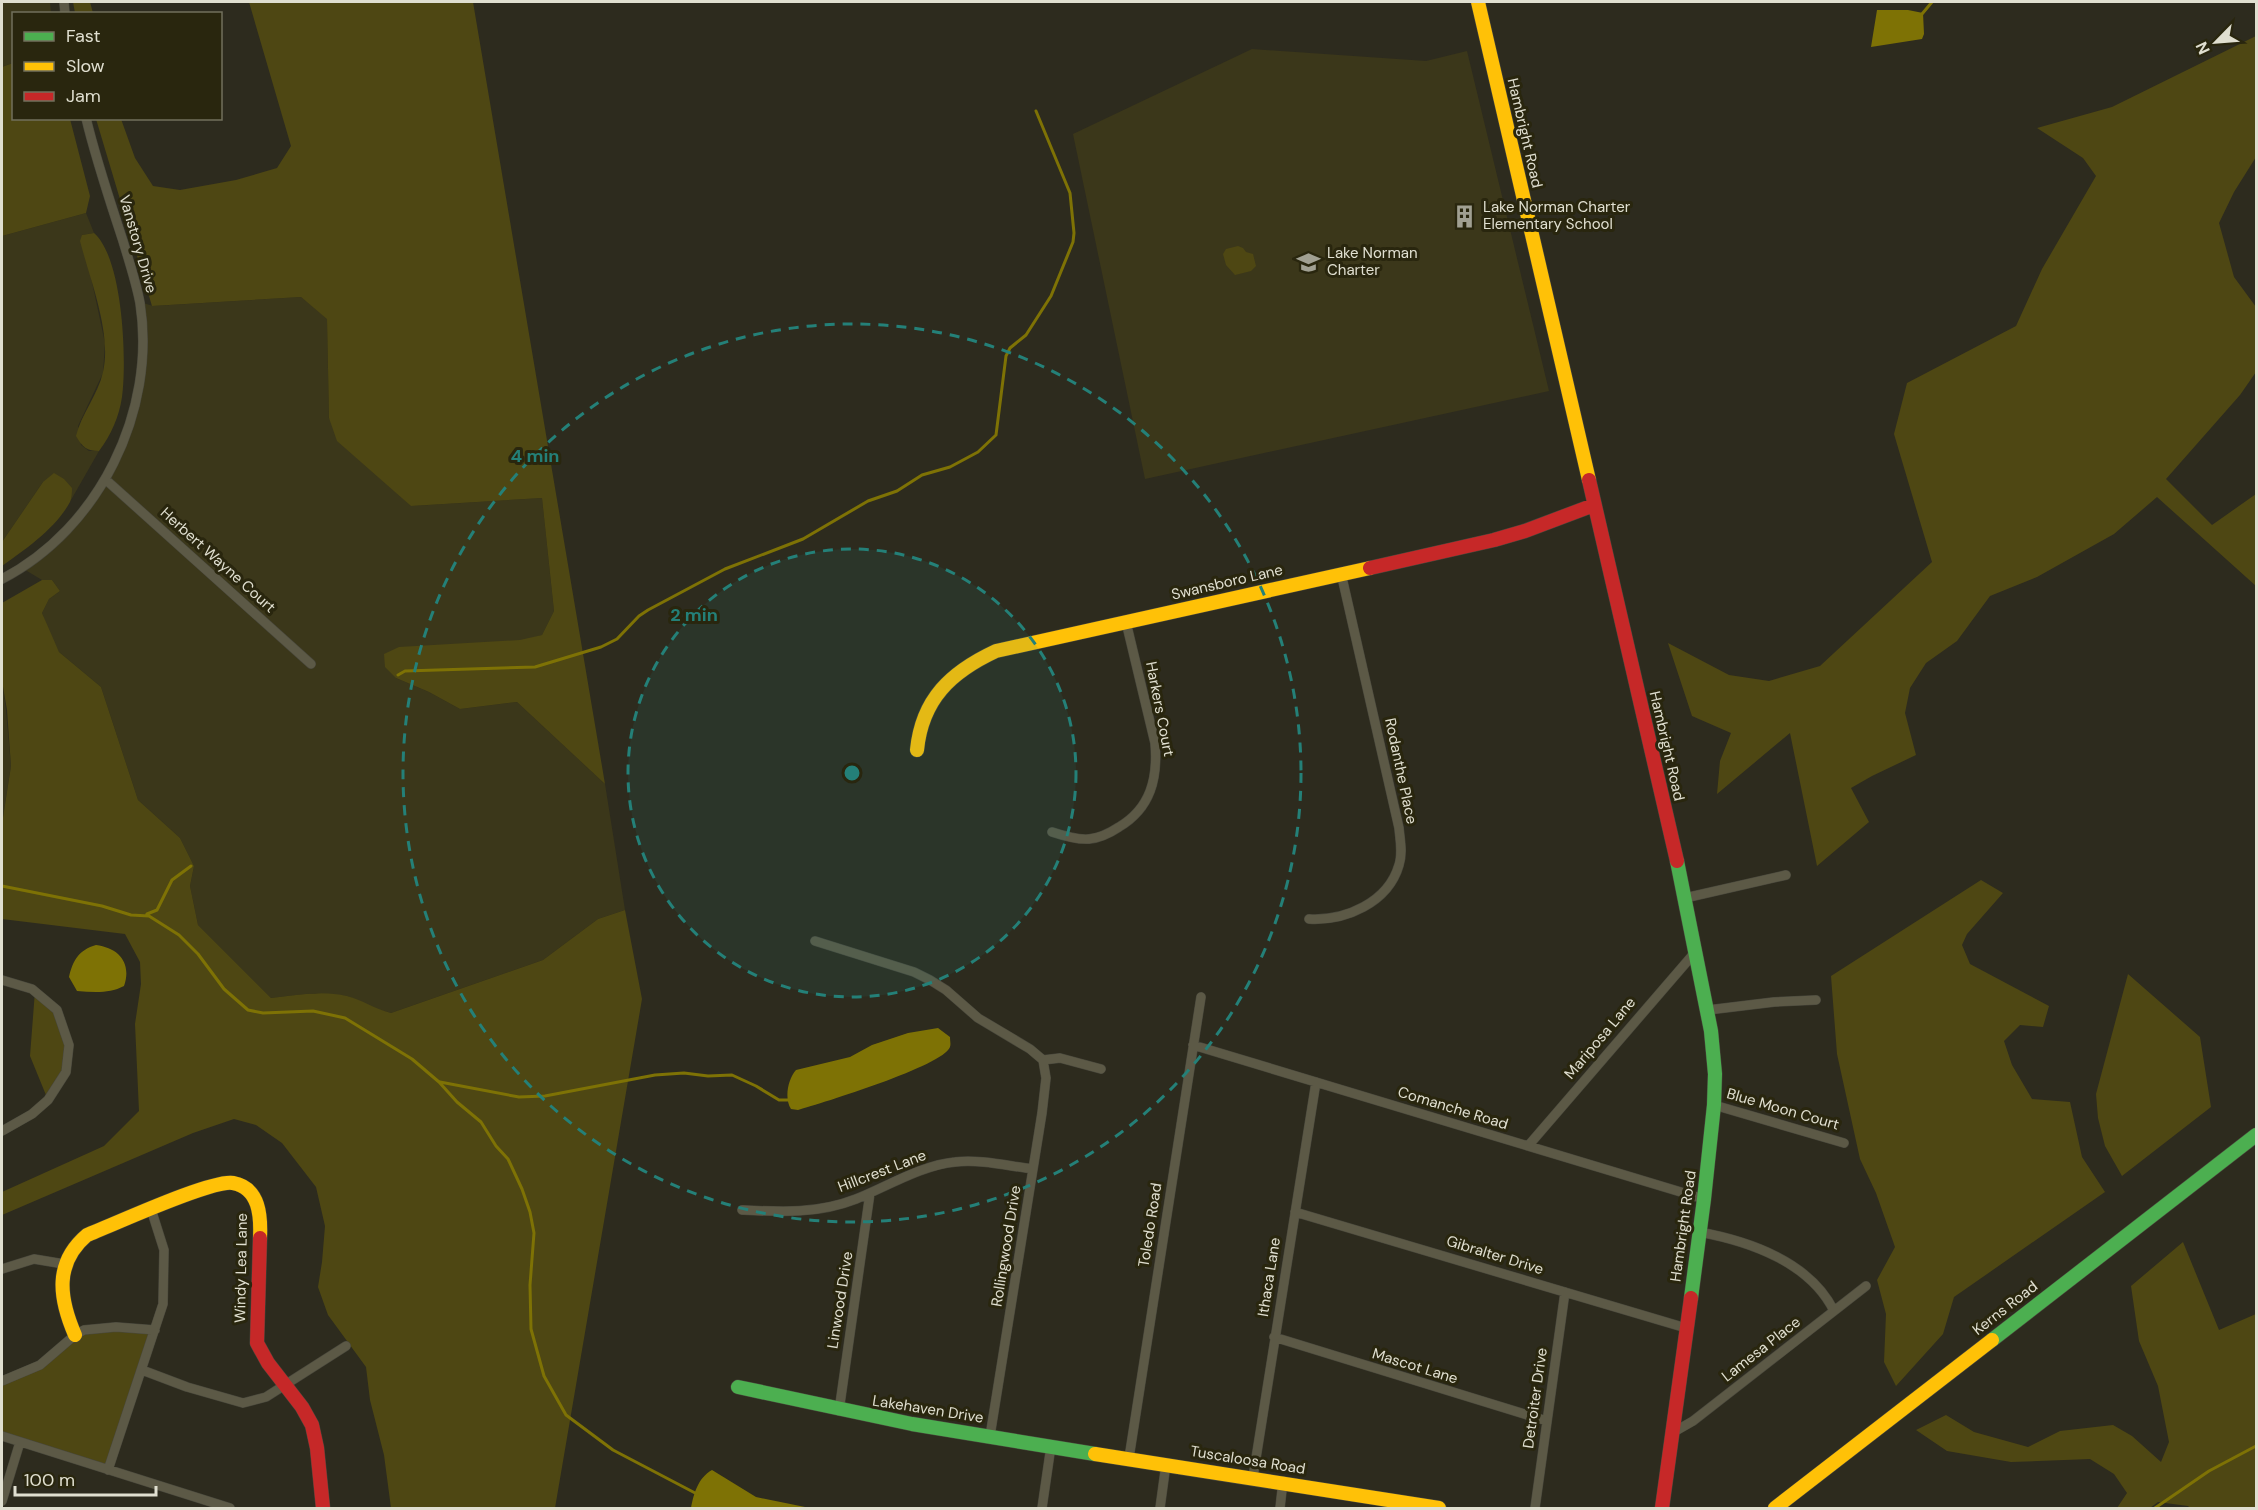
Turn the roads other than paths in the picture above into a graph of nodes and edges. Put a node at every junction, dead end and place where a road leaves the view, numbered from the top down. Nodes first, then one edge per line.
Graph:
1 (1478, 2) edge
2 (87, 120) edge
3 (105, 479) junction
4 (1594, 505) junction
5 (1341, 573) junction
6 (2, 579) edge
7 (1126, 622) junction
8 (311, 664) dead end
9 (917, 750) dead end
10 (1052, 832) dead end
11 (1786, 875) dead end
12 (1685, 898) junction
13 (1309, 919) dead end
14 (815, 941) dead end
15 (1697, 950) junction
16 (2, 980) edge
17 (1201, 997) dead end
18 (1816, 1000) dead end
19 (1708, 1010) junction
20 (1193, 1045) junction
21 (1043, 1060) junction
22 (1101, 1069) dead end
23 (1316, 1082) junction
24 (1714, 1105) junction
25 (2, 1131) edge
26 (2256, 1135) edge
27 (1844, 1143) dead end
28 (1528, 1146) junction
29 (1033, 1169) junction
30 (870, 1192) junction
31 (1704, 1199) junction
32 (151, 1209) junction
33 (742, 1209) dead end
34 (1295, 1212) junction
35 (1699, 1232) junction
36 (64, 1264) junction
37 (2, 1269) edge
38 (1866, 1286) dead end
39 (1565, 1292) junction
40 (1834, 1311) junction
41 (1686, 1328) junction
42 (155, 1330) junction
43 (75, 1335) junction
44 (1274, 1337) junction
45 (346, 1346) dead end
46 (142, 1370) junction
47 (2, 1381) edge
48 (285, 1385) junction
49 (738, 1387) dead end
50 (839, 1411) junction
51 (1547, 1421) junction
52 (1672, 1433) junction
53 (2, 1436) edge
54 (990, 1436) junction
55 (20, 1442) junction
56 (1051, 1446) junction
57 (1129, 1458) junction
58 (1166, 1464) junction
59 (108, 1470) junction
60 (1253, 1477) junction
61 (1283, 1481) junction
62 (2, 1500) edge
63 (204, 1505) edge
64 (1407, 1506) edge
65 (230, 1509) edge
66 (323, 1509) edge
67 (1042, 1509) edge
68 (1160, 1509) edge
69 (1280, 1509) edge
70 (1439, 1509) edge
71 (1535, 1509) edge
72 (1662, 1509) edge
73 (1775, 1509) edge

1 - 4 street, Hambright Road
2 - 3 street, Vanstory Drive
3 - 6 street, Vanstory Drive
3 - 8 street, Herbert Wayne Court
4 - 5 street, Swansboro Lane
4 - 12 street, Hambright Road
5 - 7 street, Swansboro Lane
5 - 13 street, Rodanthe Place
7 - 9 street, Swansboro Lane
7 - 10 street, Harkers Court
11 - 12 street
12 - 15 street, Hambright Road
14 - 21 street
15 - 19 street, Hambright Road
15 - 28 street, Mariposa Lane
16 - 25 street
17 - 20 street, Toledo Road
18 - 19 street
19 - 24 street, Hambright Road
20 - 23 street, Comanche Road
20 - 57 street, Toledo Road
21 - 22 street
21 - 29 street, Rollingwood Drive
23 - 28 street, Comanche Road
23 - 34 street, Ithaca Lane
24 - 27 street, Blue Moon Court
24 - 31 street, Hambright Road
26 - 73 street, Kerns Road
28 - 31 street, Comanche Road
29 - 30 street, Hillcrest Lane
29 - 54 street, Rollingwood Drive
30 - 33 street, Hillcrest Lane
30 - 50 street, Linwood Drive
31 - 35 street, Hambright Road
32 - 36 street, Windy Lea Lane
32 - 42 street
32 - 48 street, Windy Lea Lane
34 - 39 street, Gibralter Drive
34 - 44 street, Ithaca Lane
35 - 40 street
35 - 41 street, Hambright Road
36 - 37 street
36 - 43 street
38 - 40 street, Lamesa Place
39 - 41 street, Gibralter Drive
39 - 51 street, Detroiter Drive
40 - 52 street, Lamesa Place
41 - 52 street, Hambright Road
42 - 43 street
42 - 46 street
43 - 47 street
44 - 51 street, Mascot Lane
44 - 60 street, Ithaca Lane
45 - 48 street
46 - 48 street
46 - 59 street
48 - 66 street, Windy Lea Lane
49 - 50 street, Lakehaven Drive
50 - 54 street, Lakehaven Drive
51 - 71 street, Detroiter Drive
52 - 72 street, Hambright Road
53 - 55 street
54 - 56 street, Lakehaven Drive
55 - 59 street
55 - 62 street
56 - 57 street, Tuscaloosa Road
56 - 67 street
57 - 58 street, Tuscaloosa Road
58 - 60 street, Tuscaloosa Road
58 - 68 street
59 - 63 street
60 - 61 street, Tuscaloosa Road
61 - 64 street, Tuscaloosa Road
61 - 69 street
63 - 65 street
64 - 70 street, Tuscaloosa Road

